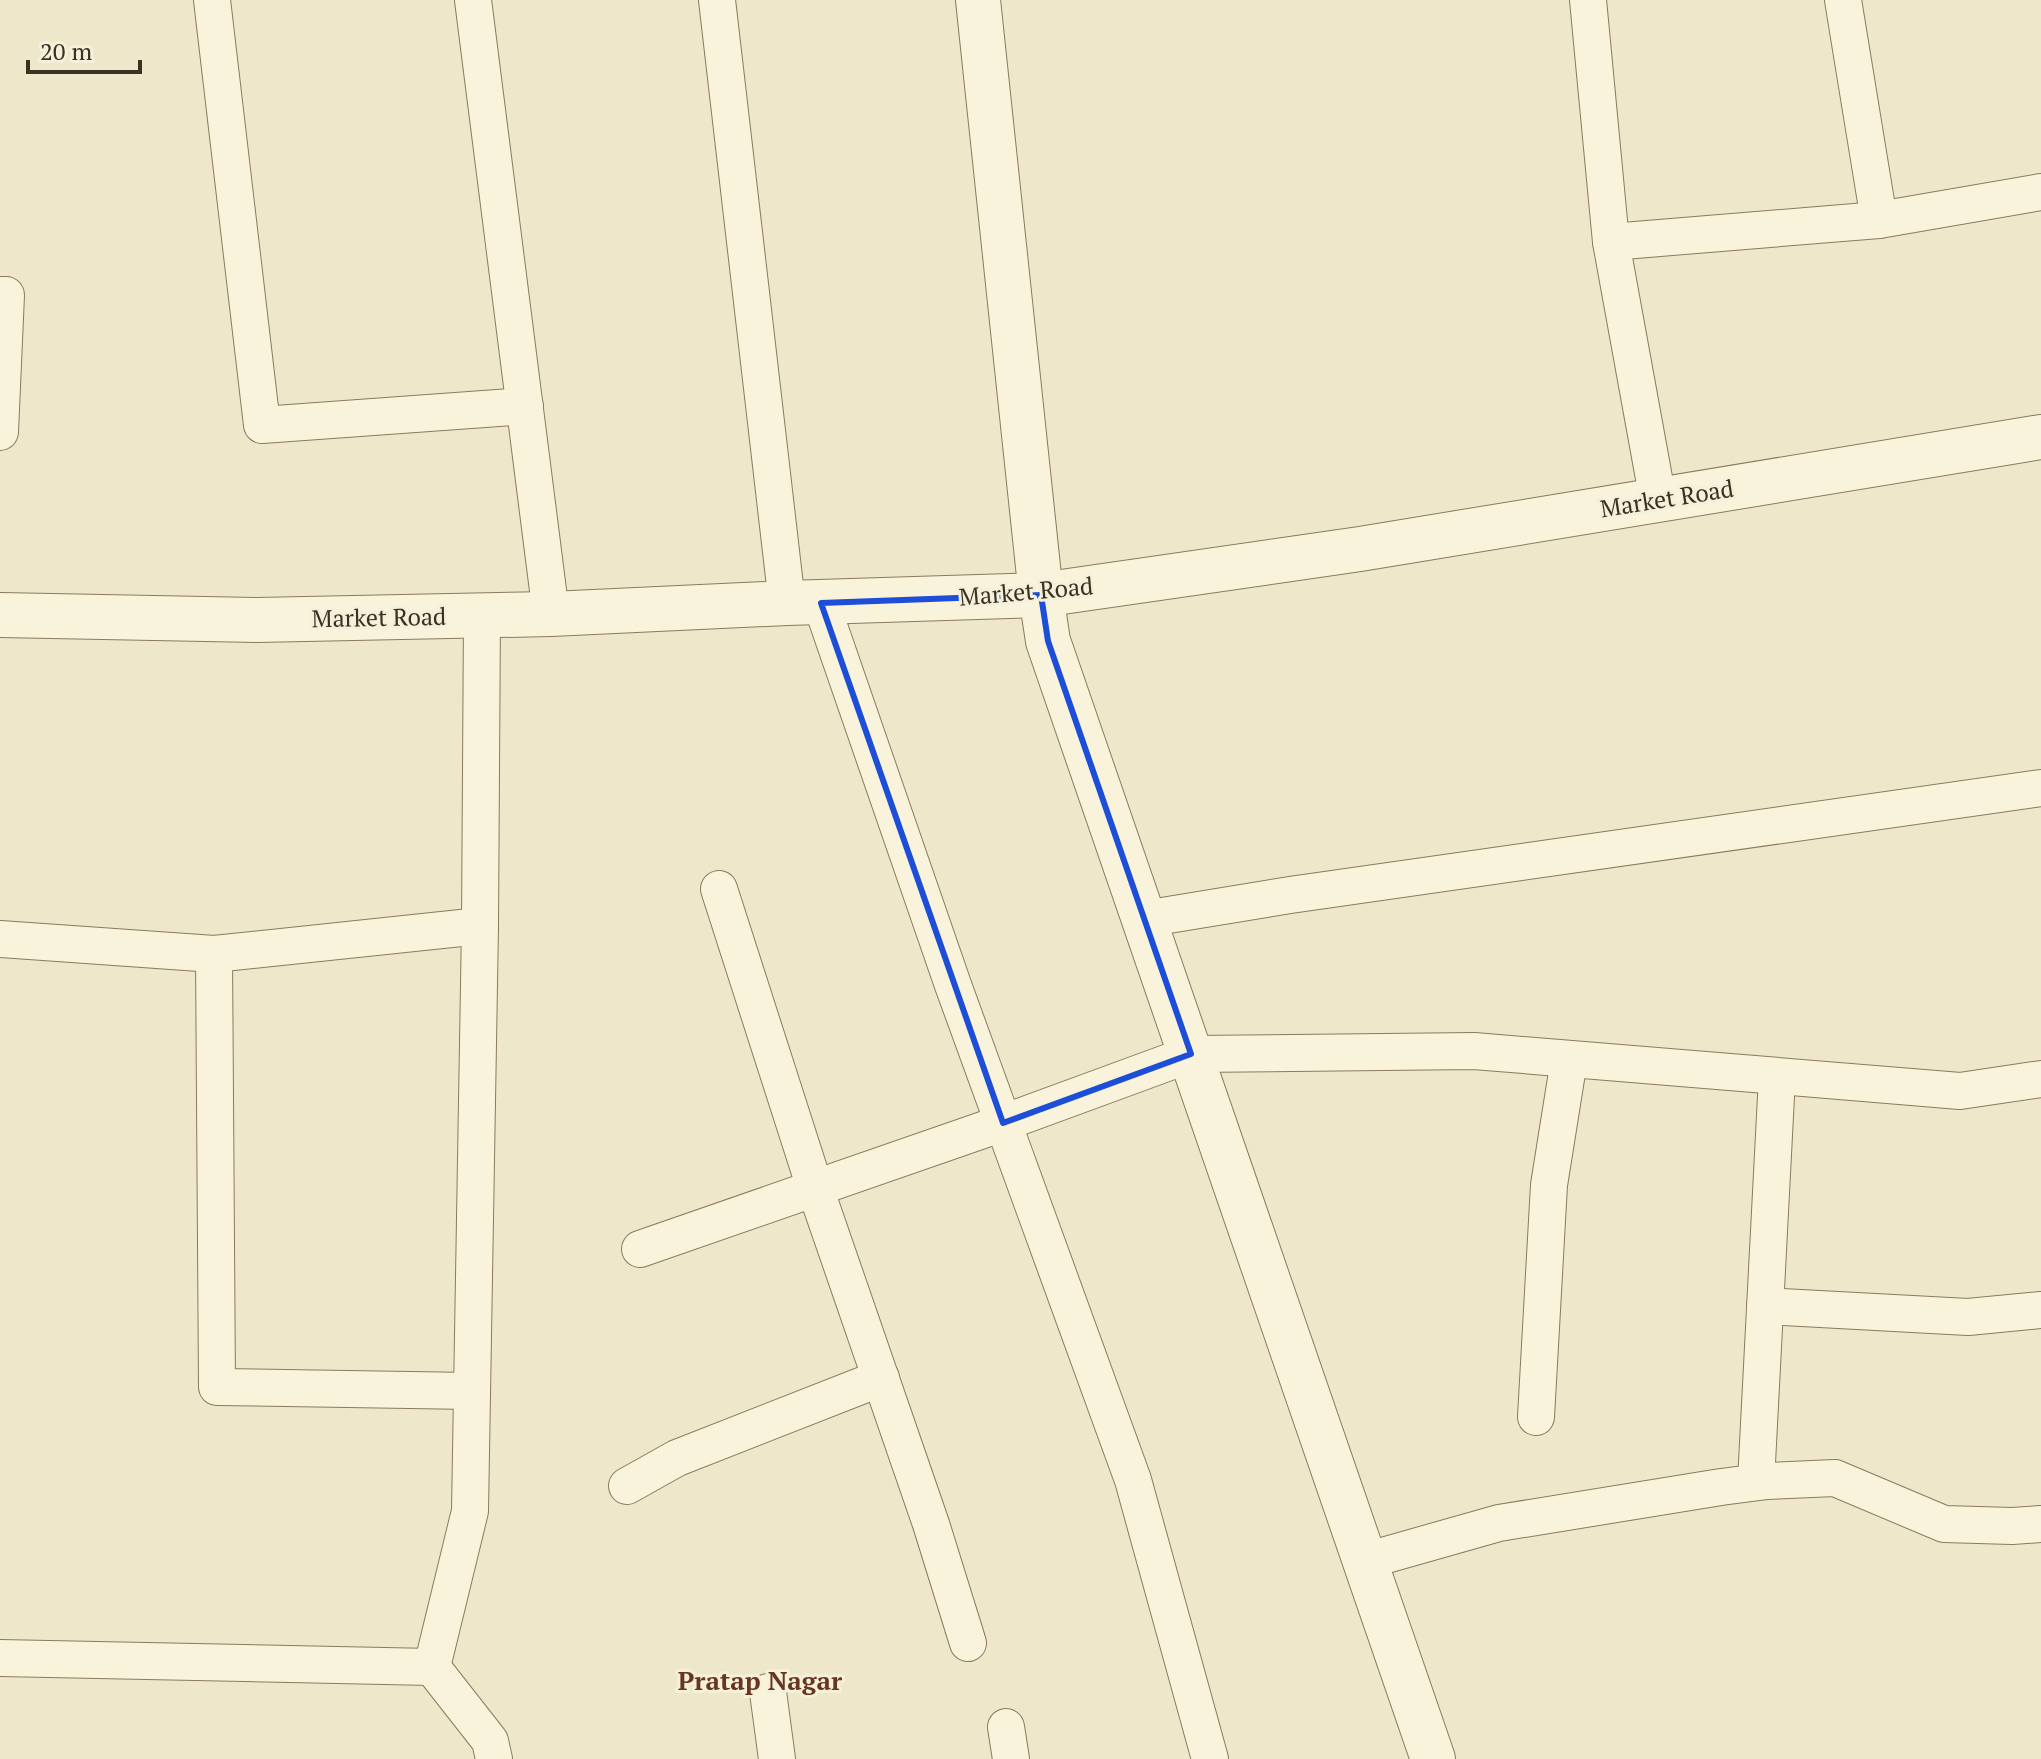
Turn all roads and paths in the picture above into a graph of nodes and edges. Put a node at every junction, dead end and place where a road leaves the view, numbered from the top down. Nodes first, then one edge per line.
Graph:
1 (212, 0) edge
2 (473, 0) edge
3 (717, 0) edge
4 (978, 0) edge
5 (1588, 0) edge
6 (1843, 0) edge
7 (2041, 192) edge
8 (1879, 220) junction
9 (1611, 242) junction
10 (0, 295) edge
11 (525, 406) junction
12 (0, 432) edge
13 (2041, 437) edge
14 (1658, 500) junction
15 (1041, 595) junction
16 (804, 603) junction
17 (551, 614) junction
18 (0, 615) edge
19 (482, 615) junction
20 (2041, 788) edge
21 (719, 889) dead end
22 (1144, 919) junction
23 (480, 926) junction
24 (0, 939) edge
25 (214, 954) junction
26 (1191, 1054) junction
27 (1569, 1060) junction
28 (1777, 1077) junction
29 (2041, 1079) edge
30 (1003, 1123) junction
31 (815, 1188) junction
32 (640, 1249) dead end
33 (1765, 1306) junction
34 (2041, 1310) edge
35 (881, 1378) junction
36 (472, 1391) junction
37 (1536, 1417) dead end
38 (1756, 1482) junction
39 (627, 1486) dead end
40 (2041, 1524) edge
41 (1365, 1561) junction
42 (968, 1643) dead end
43 (0, 1658) edge
44 (432, 1667) junction
45 (768, 1692) dead end
46 (494, 1759) edge
47 (777, 1759) edge
48 (1210, 1759) edge
49 (1433, 1759) edge

1 - 11 street
2 - 11 street
3 - 16 street
4 - 15 street
5 - 9 street
6 - 8 street
7 - 8 street
8 - 9 street
9 - 14 street
10 - 12 street
11 - 17 street
13 - 14 street, Market Road
14 - 15 street, Market Road
15 - 16 street, Market Road
15 - 22 street
16 - 17 street, Market Road
16 - 30 street
17 - 19 street, Market Road
18 - 19 street, Market Road
19 - 23 street
20 - 22 street
21 - 31 street
22 - 26 street
23 - 25 street
23 - 36 street
24 - 25 street
25 - 36 street
26 - 27 street
26 - 30 street
26 - 41 street
27 - 28 street
27 - 37 street
28 - 29 street
28 - 33 street
30 - 31 street
30 - 48 street
31 - 32 street
31 - 35 street
33 - 34 street
33 - 38 street
35 - 39 street
35 - 42 street
36 - 44 street
38 - 40 street
38 - 41 street
41 - 49 street
43 - 44 street
44 - 46 street
45 - 47 street

